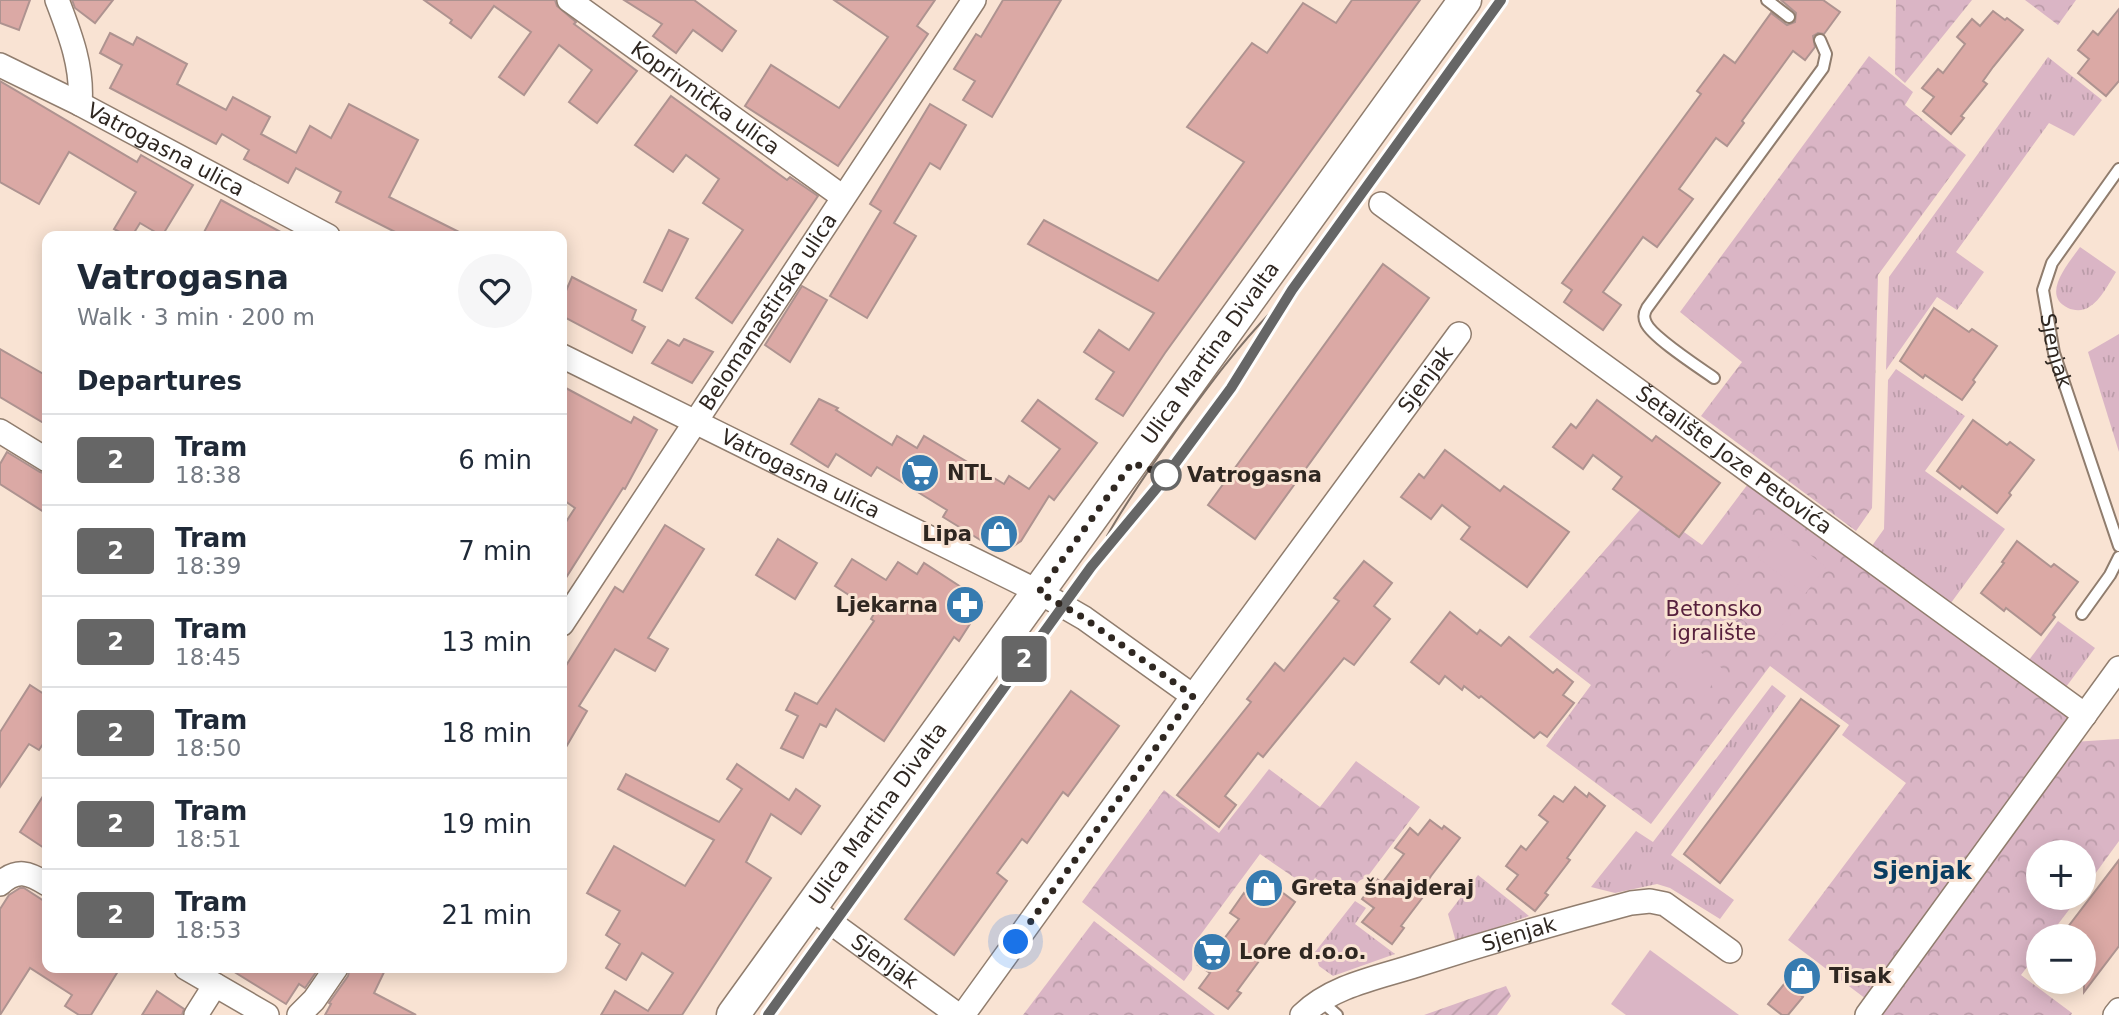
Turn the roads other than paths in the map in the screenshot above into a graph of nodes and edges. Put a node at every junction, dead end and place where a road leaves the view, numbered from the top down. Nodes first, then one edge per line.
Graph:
1 (57, 0) edge
2 (569, 0) edge
3 (974, 0) edge
4 (1465, 0) edge
5 (1767, 0) edge
6 (1789, 17) dead end
7 (1820, 40) dead end
8 (0, 65) edge
9 (80, 104) junction
10 (2119, 169) edge
11 (843, 197) junction
12 (1381, 204) dead end
13 (319, 231) edge
14 (1459, 334) dead end
15 (567, 359) edge
16 (1714, 378) dead end
17 (694, 423) junction
18 (0, 431) edge
19 (42, 457) edge
20 (2119, 546) edge
21 (2119, 557) edge
22 (1039, 592) junction
23 (2082, 614) dead end
24 (567, 616) edge
25 (2119, 668) edge
26 (1193, 696) junction
27 (2085, 715) junction
28 (4, 880) edge
29 (42, 881) edge
30 (811, 908) junction
31 (1730, 951) dead end
32 (195, 973) edge
33 (333, 973) edge
34 (215, 985) junction
35 (1311, 1007) edge
36 (2119, 1010) edge
37 (196, 1015) edge
38 (267, 1015) edge
39 (299, 1015) edge
40 (733, 1015) edge
41 (960, 1015) edge
42 (1337, 1015) edge
43 (1867, 1015) edge
44 (2115, 1015) edge

1 - 9 street
2 - 11 street, Koprivnička ulica
3 - 11 street, Belomanastirska ulica
4 - 22 street, Ulica Martina Divalta
5 - 6 lane
7 - 16 lane
8 - 9 street, Vatrogasna ulica
9 - 13 street, Vatrogasna ulica
10 - 20 lane, Sjenjak
11 - 17 street, Belomanastirska ulica
12 - 27 street, Šetalište Joze Petovića
14 - 26 street, Sjenjak
15 - 17 street, Vatrogasna ulica
17 - 22 street, Vatrogasna ulica
17 - 24 street, Belomanastirska ulica
18 - 19 street
21 - 23 lane
22 - 26 street
22 - 30 street, Ulica Martina Divalta
25 - 27 street
26 - 41 street, Sjenjak
27 - 43 street
28 - 29 street
30 - 40 street, Ulica Martina Divalta
30 - 41 street, Sjenjak
31 - 35 street, Sjenjak
32 - 34 street
33 - 39 street
34 - 37 street
34 - 38 street
35 - 42 lane
36 - 44 street

